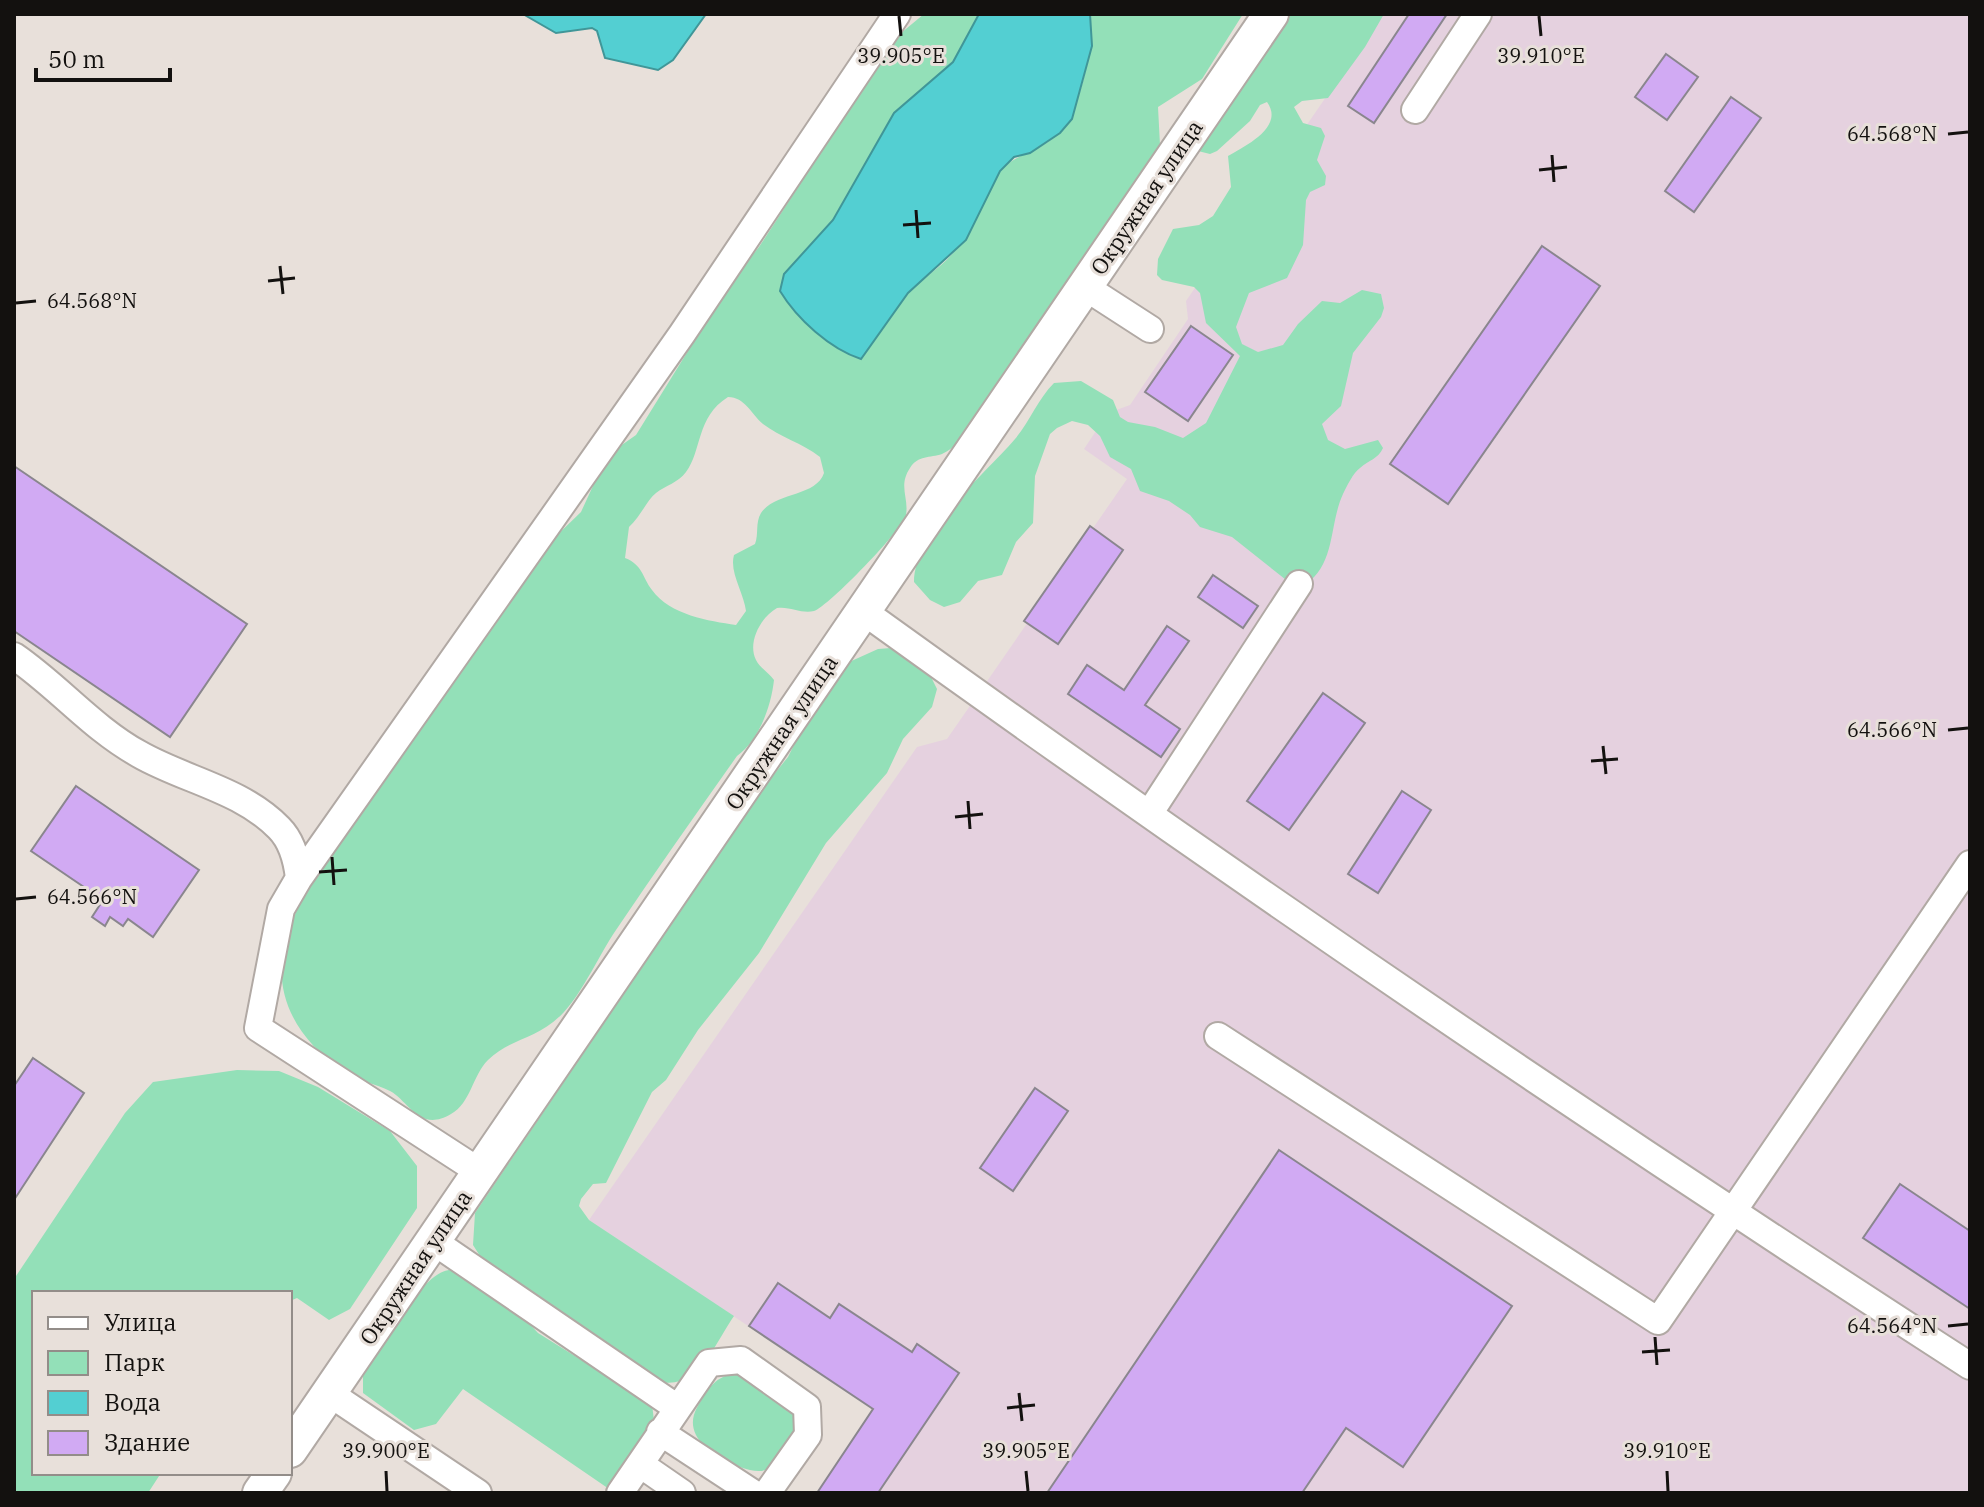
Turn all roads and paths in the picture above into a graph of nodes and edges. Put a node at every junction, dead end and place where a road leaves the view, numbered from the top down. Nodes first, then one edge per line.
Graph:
1 (897, 14) edge
2 (1271, 14) edge
3 (1478, 14) edge
4 (1415, 110) dead end
5 (1085, 287) junction
6 (1150, 329) dead end
7 (1299, 584) dead end
8 (863, 611) junction
9 (14, 656) edge
10 (1149, 814) junction
11 (1970, 864) edge
12 (299, 878) junction
13 (1218, 1036) dead end
14 (480, 1172) junction
15 (1734, 1214) junction
16 (433, 1241) junction
17 (1970, 1366) edge
18 (329, 1393) junction
19 (676, 1407) junction
20 (660, 1432) junction
21 (292, 1447) edge
22 (640, 1464) junction
23 (273, 1475) edge
24 (260, 1493) edge
25 (478, 1493) edge
26 (620, 1493) edge
27 (682, 1493) edge
28 (753, 1493) edge
29 (767, 1493) edge

1 - 12 lane
2 - 5 main road, Окружная улица
3 - 4 lane
5 - 6 lane
5 - 8 main road, Окружная улица
7 - 10 lane
8 - 10 lane
8 - 14 main road, Окружная улица
9 - 12 lane
10 - 15 lane
11 - 15 lane
12 - 14 lane
13 - 15 lane
14 - 16 main road, Окружная улица
15 - 17 lane
16 - 18 main road, Окружная улица
16 - 19 lane
18 - 21 main road, Окружная улица
18 - 25 lane
19 - 20 lane
19 - 29 lane
20 - 22 lane
20 - 28 lane
22 - 26 lane
22 - 27 lane
23 - 24 main road

